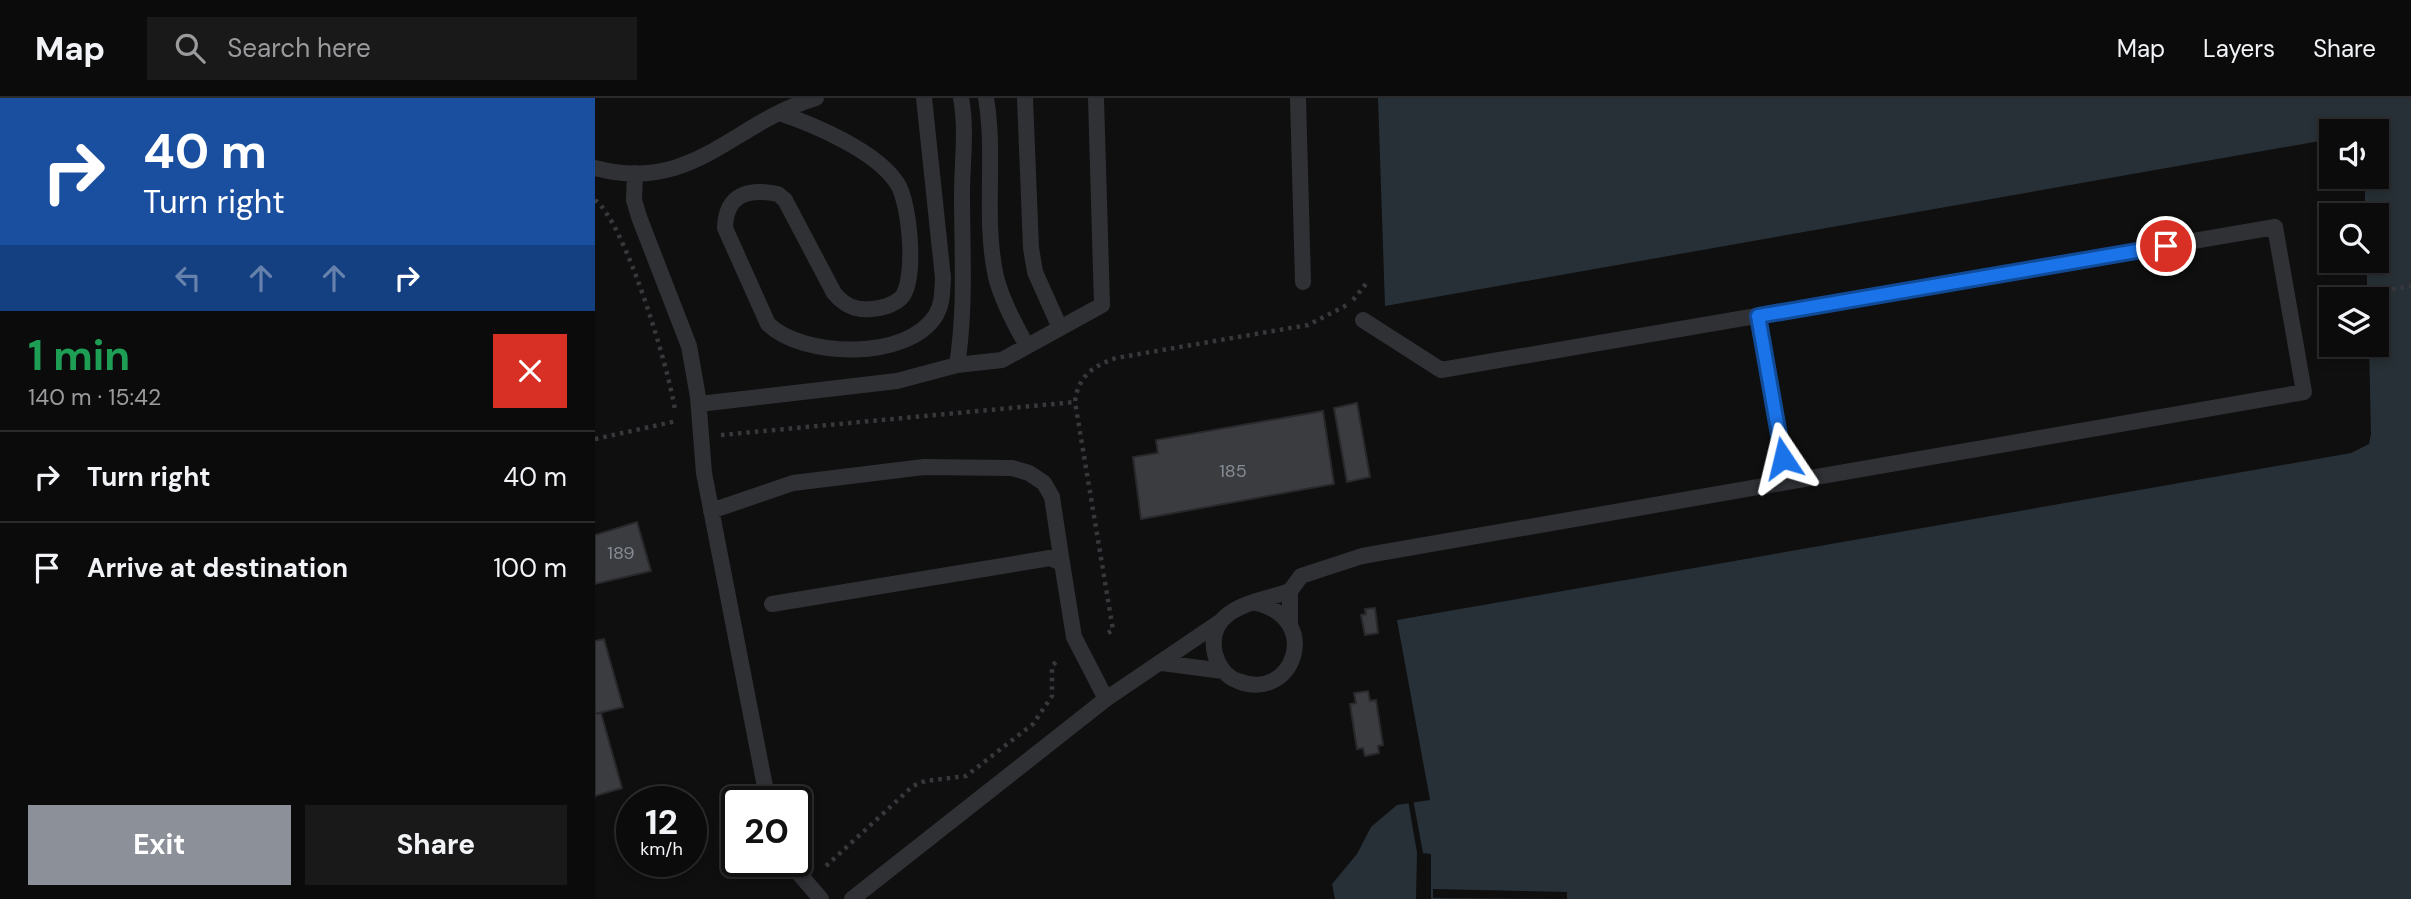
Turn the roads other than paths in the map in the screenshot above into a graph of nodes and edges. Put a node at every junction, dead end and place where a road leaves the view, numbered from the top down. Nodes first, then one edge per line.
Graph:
1 (816, 98) edge
2 (924, 98) edge
3 (961, 98) edge
4 (986, 98) edge
5 (1025, 98) edge
6 (1096, 98) edge
7 (1298, 98) edge
8 (779, 113) junction
9 (595, 168) edge
10 (635, 173) junction
11 (1303, 282) dead end
12 (1758, 316) junction
13 (1363, 320) dead end
14 (1060, 328) junction
15 (1027, 346) junction
16 (957, 365) junction
17 (699, 404) junction
18 (1787, 482) junction
19 (711, 510) junction
20 (1062, 563) junction
21 (1290, 591) junction
22 (1256, 603) junction
23 (772, 604) dead end
24 (1221, 621) junction
25 (1290, 623) junction
26 (1162, 663) junction
27 (1223, 671) junction
28 (1106, 699) junction
29 (765, 786) edge
30 (802, 877) edge
31 (821, 899) edge
32 (852, 899) edge

1 - 8 lane
2 - 8 lane
3 - 16 lane
4 - 15 lane
5 - 14 lane
6 - 14 lane
7 - 11 lane
8 - 10 lane
9 - 10 lane
10 - 17 lane
12 - 13 lane
12 - 18 lane
12 - 18 lane
14 - 15 lane
15 - 16 lane
16 - 17 lane
17 - 19 lane
18 - 21 lane
19 - 20 lane
19 - 29 lane
20 - 23 lane
20 - 28 lane
21 - 22 lane
21 - 25 lane
22 - 24 lane
22 - 25 lane
24 - 26 lane
24 - 27 lane
25 - 27 lane
26 - 27 lane
26 - 28 lane
28 - 32 lane
30 - 31 lane

